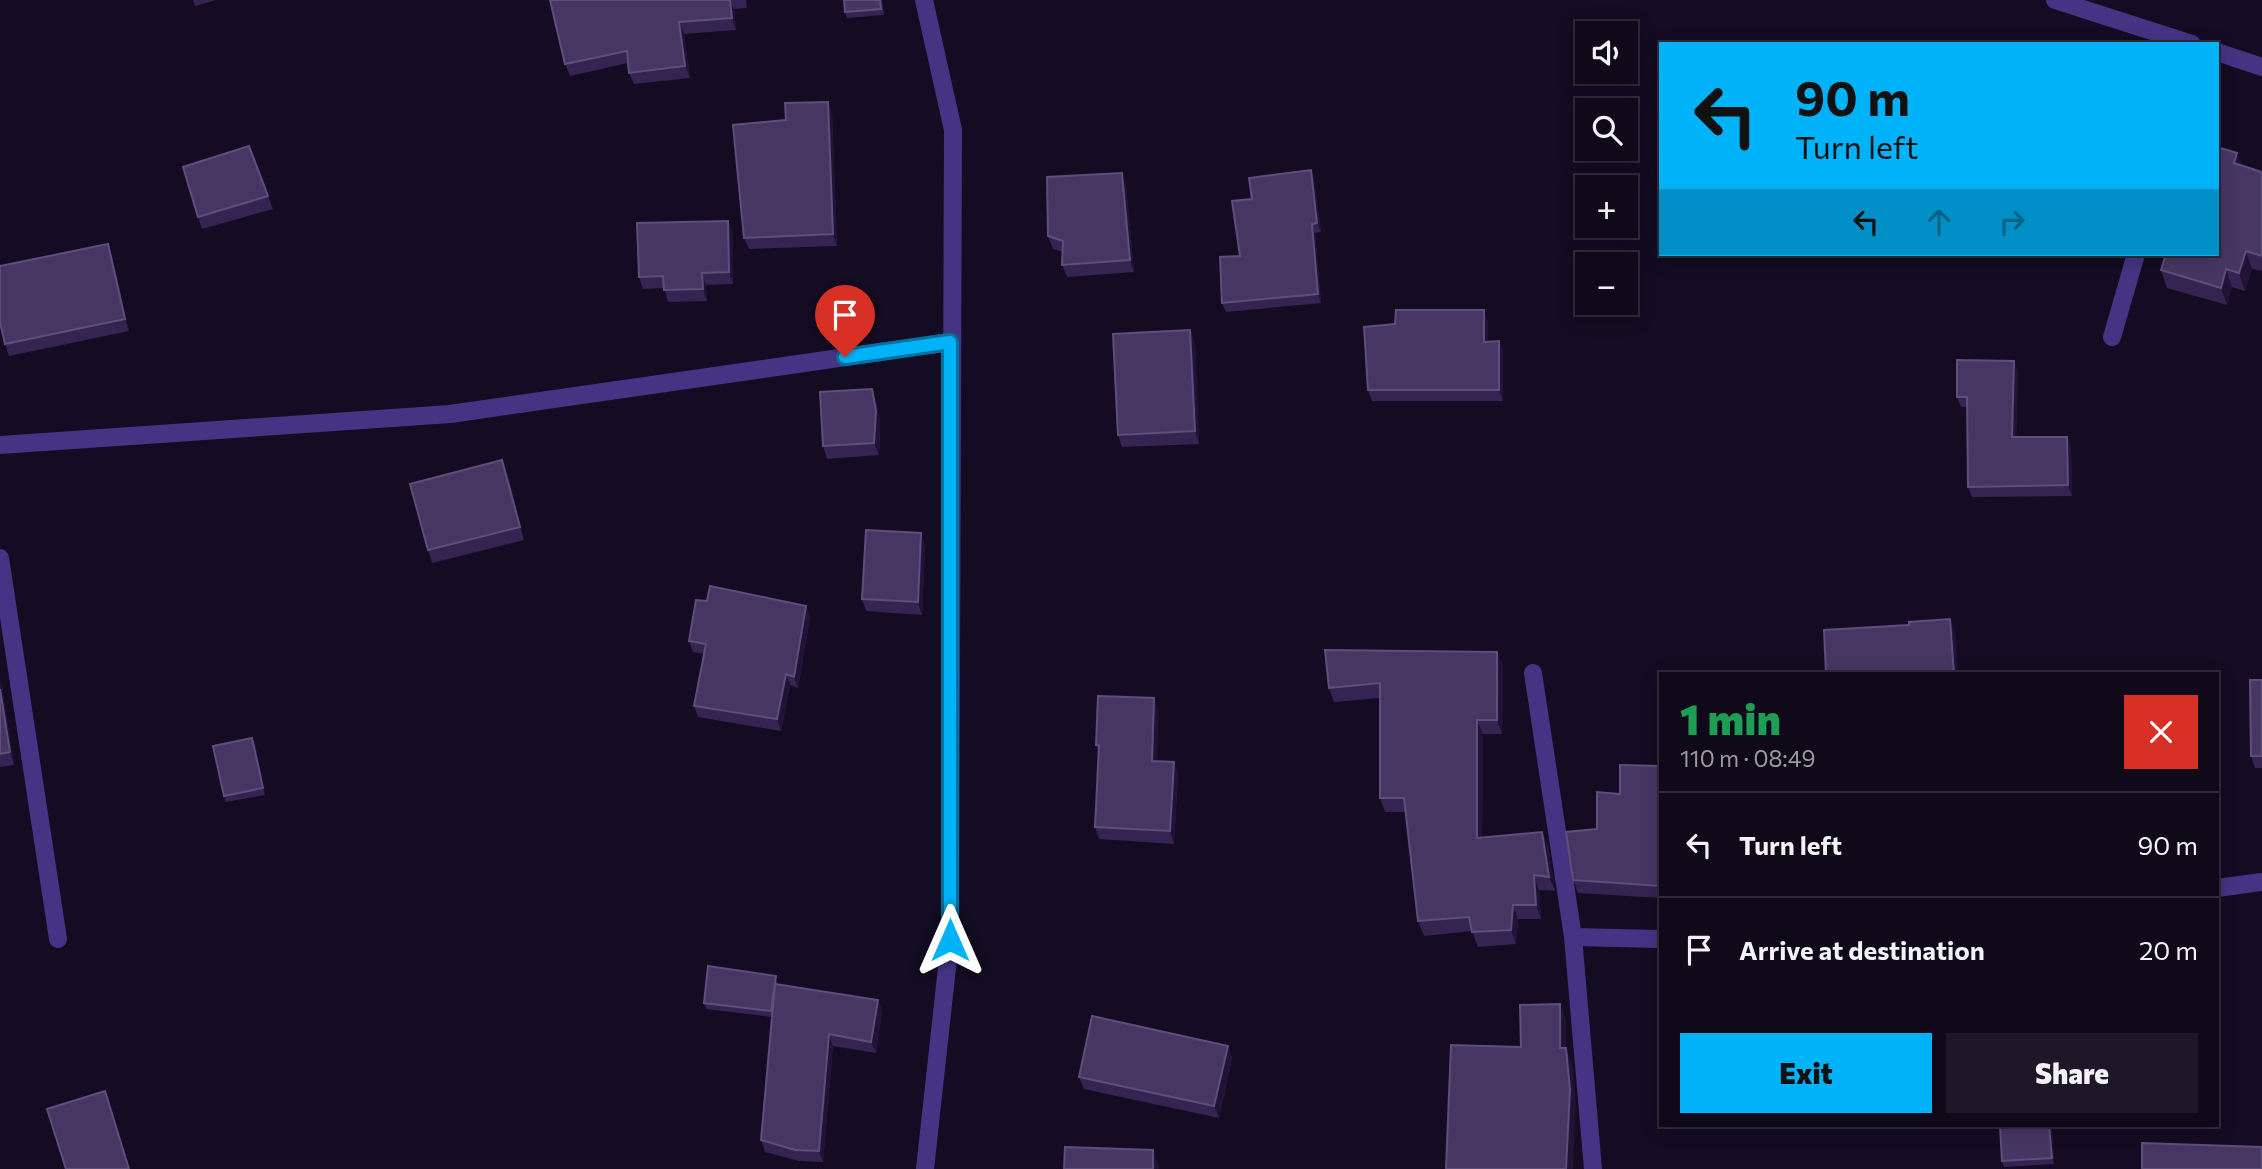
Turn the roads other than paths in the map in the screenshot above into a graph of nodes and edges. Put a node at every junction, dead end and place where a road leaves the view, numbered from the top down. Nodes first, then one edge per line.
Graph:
1 (924, 0) edge
2 (2055, 0) edge
3 (2186, 42) edge
4 (2219, 53) edge
5 (2262, 66) edge
6 (2135, 256) edge
7 (2112, 337) dead end
8 (950, 342) junction
9 (0, 445) edge
10 (0, 558) edge
11 (1533, 673) dead end
12 (2262, 882) edge
13 (2219, 888) edge
14 (1573, 937) junction
15 (58, 939) dead end
16 (1659, 939) edge
17 (925, 1169) edge
18 (1593, 1169) edge

1 - 8 street
2 - 3 street
4 - 5 street
6 - 7 street
8 - 9 street
8 - 17 street
10 - 15 street
11 - 14 street
12 - 13 street
14 - 16 street
14 - 18 street

